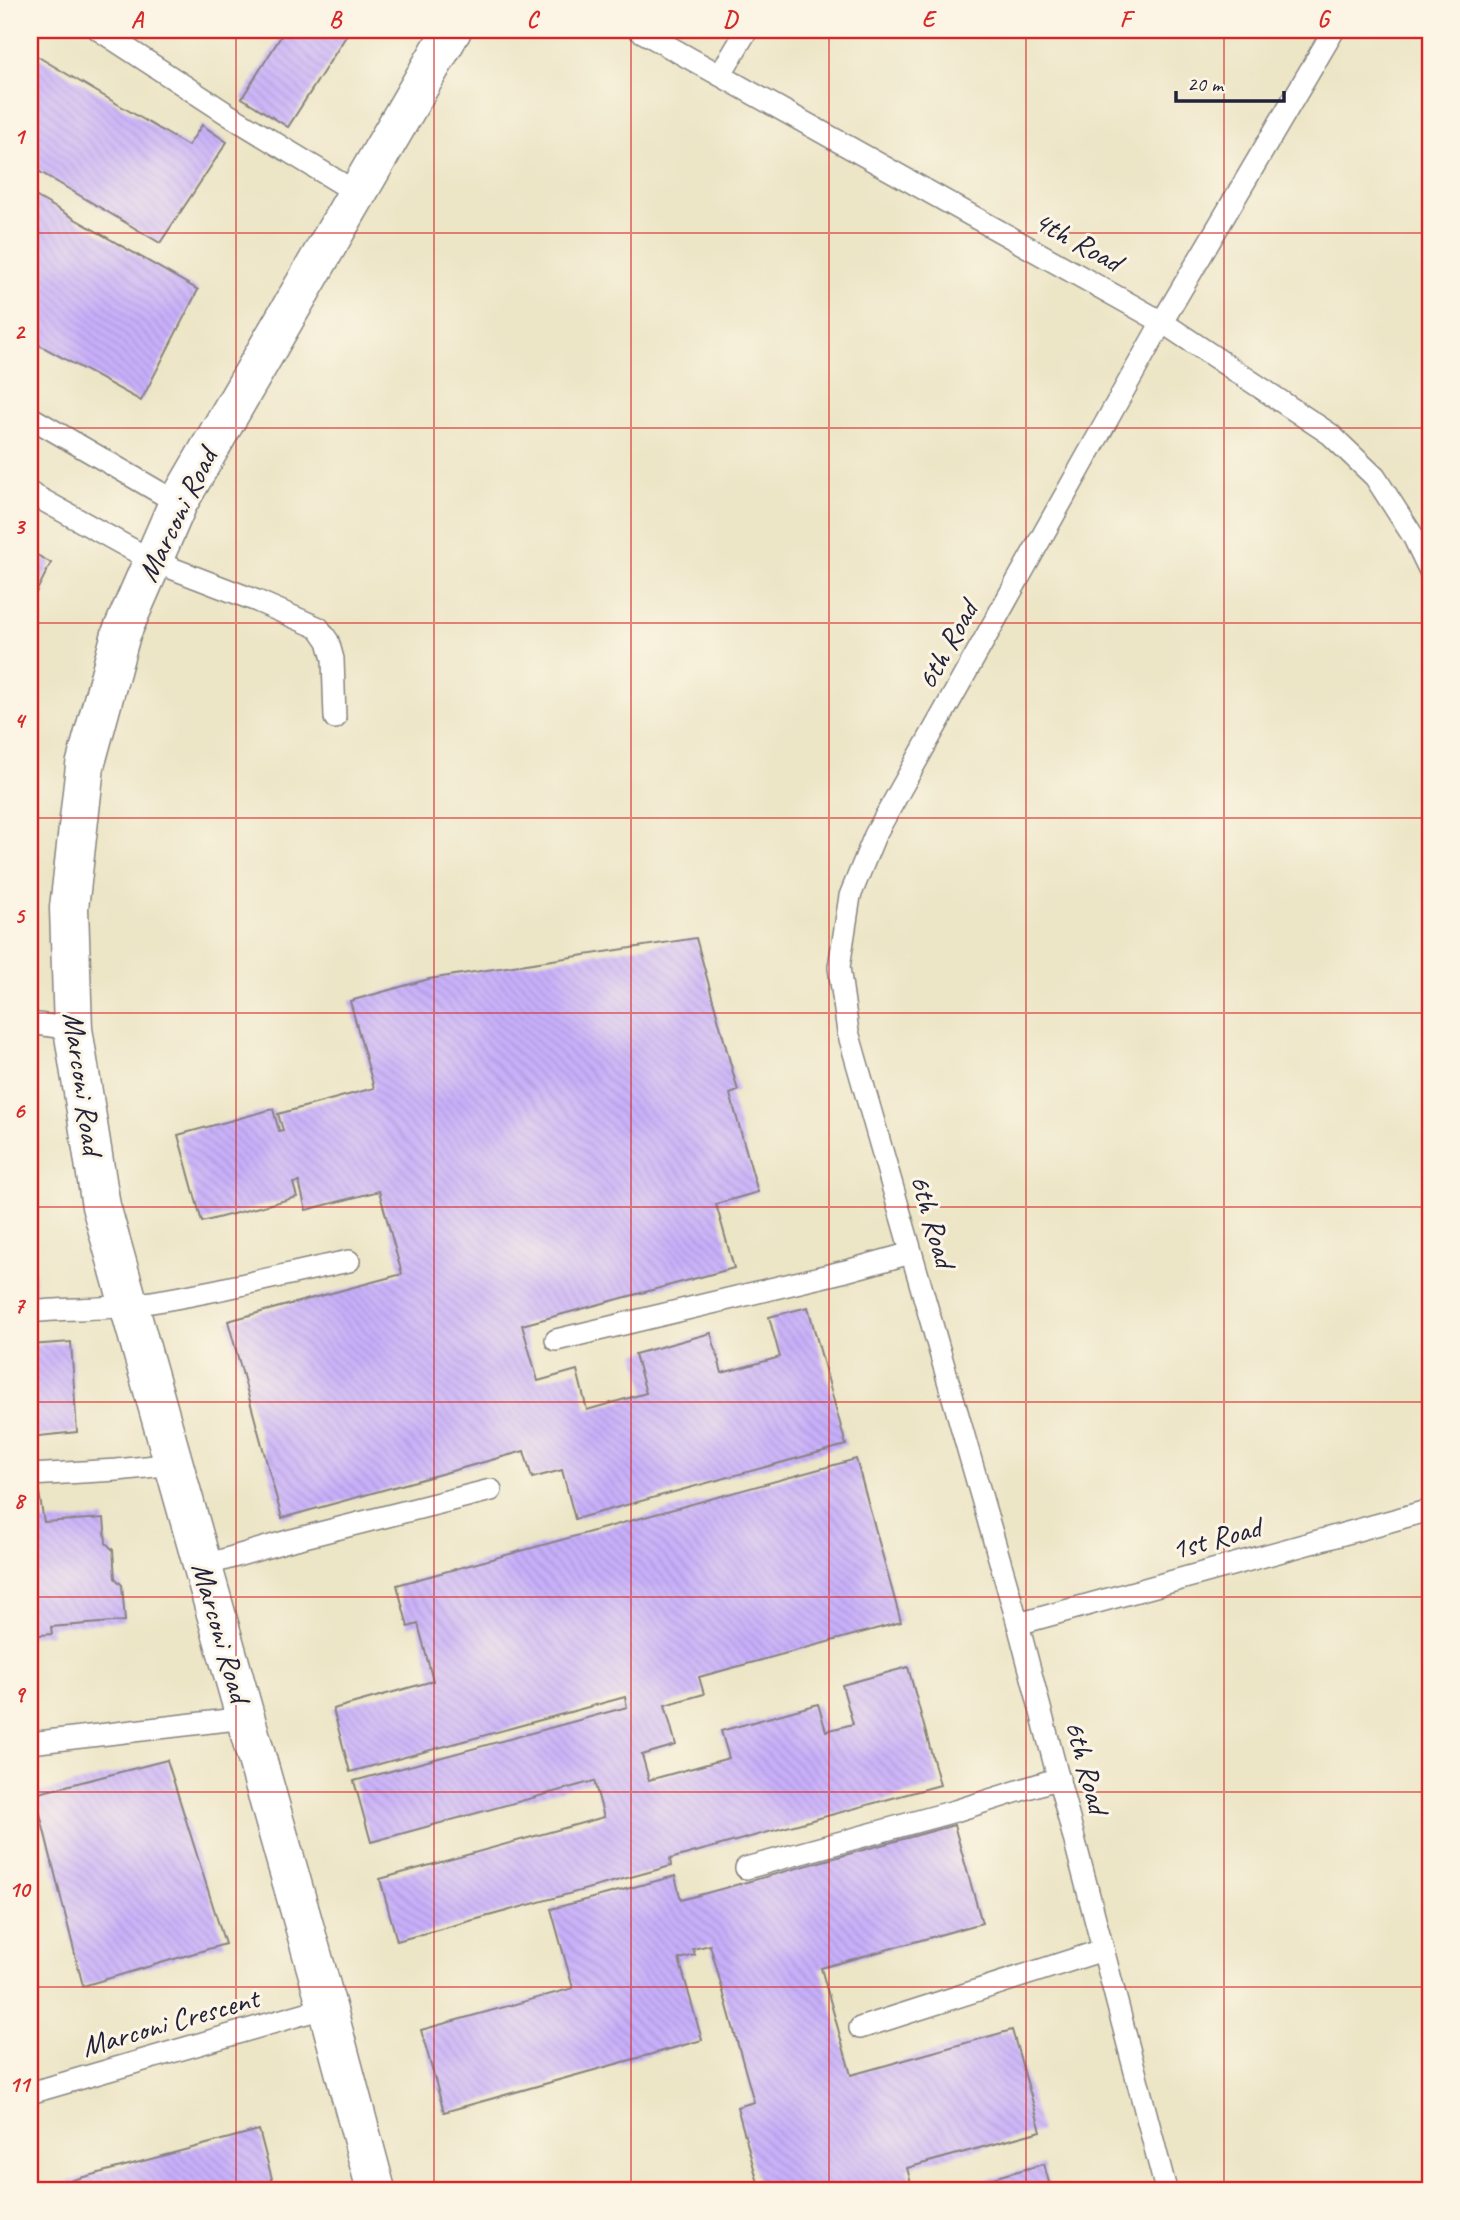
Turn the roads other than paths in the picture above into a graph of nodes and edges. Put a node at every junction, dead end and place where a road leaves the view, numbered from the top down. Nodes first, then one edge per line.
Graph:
1 (99, 30) edge
2 (452, 30) edge
3 (639, 30) edge
4 (747, 30) edge
5 (1334, 30) edge
6 (720, 75) junction
7 (357, 193) junction
8 (1162, 322) junction
9 (30, 417) edge
10 (30, 493) edge
11 (177, 503) junction
12 (153, 561) junction
13 (1430, 571) edge
14 (335, 719) dead end
15 (30, 1023) edge
16 (73, 1029) junction
17 (911, 1253) junction
18 (349, 1261) dead end
19 (129, 1306) junction
20 (30, 1312) edge
21 (556, 1340) dead end
22 (173, 1464) junction
23 (30, 1475) edge
24 (491, 1490) dead end
25 (1430, 1510) edge
26 (202, 1566) junction
27 (1018, 1624) junction
28 (245, 1717) junction
29 (30, 1743) edge
30 (1059, 1778) junction
31 (746, 1868) dead end
32 (1103, 1950) junction
33 (327, 2007) junction
34 (860, 2028) dead end
35 (30, 2093) edge
36 (376, 2190) edge
37 (1167, 2190) edge

1 - 7 lane
2 - 7 street, Marconi Road
3 - 6 lane, 4th Road
4 - 6 lane
5 - 8 lane, 6th Road
6 - 8 lane, 4th Road
7 - 11 street, Marconi Road
8 - 13 lane, 4th Road
8 - 17 lane, 6th Road
9 - 11 lane
10 - 12 lane
11 - 12 street, Marconi Road
12 - 14 lane
12 - 16 street, Marconi Road
15 - 16 lane
16 - 19 street, Marconi Road
17 - 21 lane
17 - 27 lane, 6th Road
18 - 19 lane
19 - 20 lane
19 - 22 street, Marconi Road
22 - 23 lane
22 - 26 street, Marconi Road
24 - 26 lane
25 - 27 lane, 1st Road
26 - 28 street, Marconi Road
27 - 30 lane, 6th Road
28 - 29 lane
28 - 33 street, Marconi Road
30 - 31 lane
30 - 32 lane, 6th Road
32 - 34 lane
32 - 37 lane, 6th Road
33 - 35 lane, Marconi Crescent
33 - 36 street, Marconi Road

